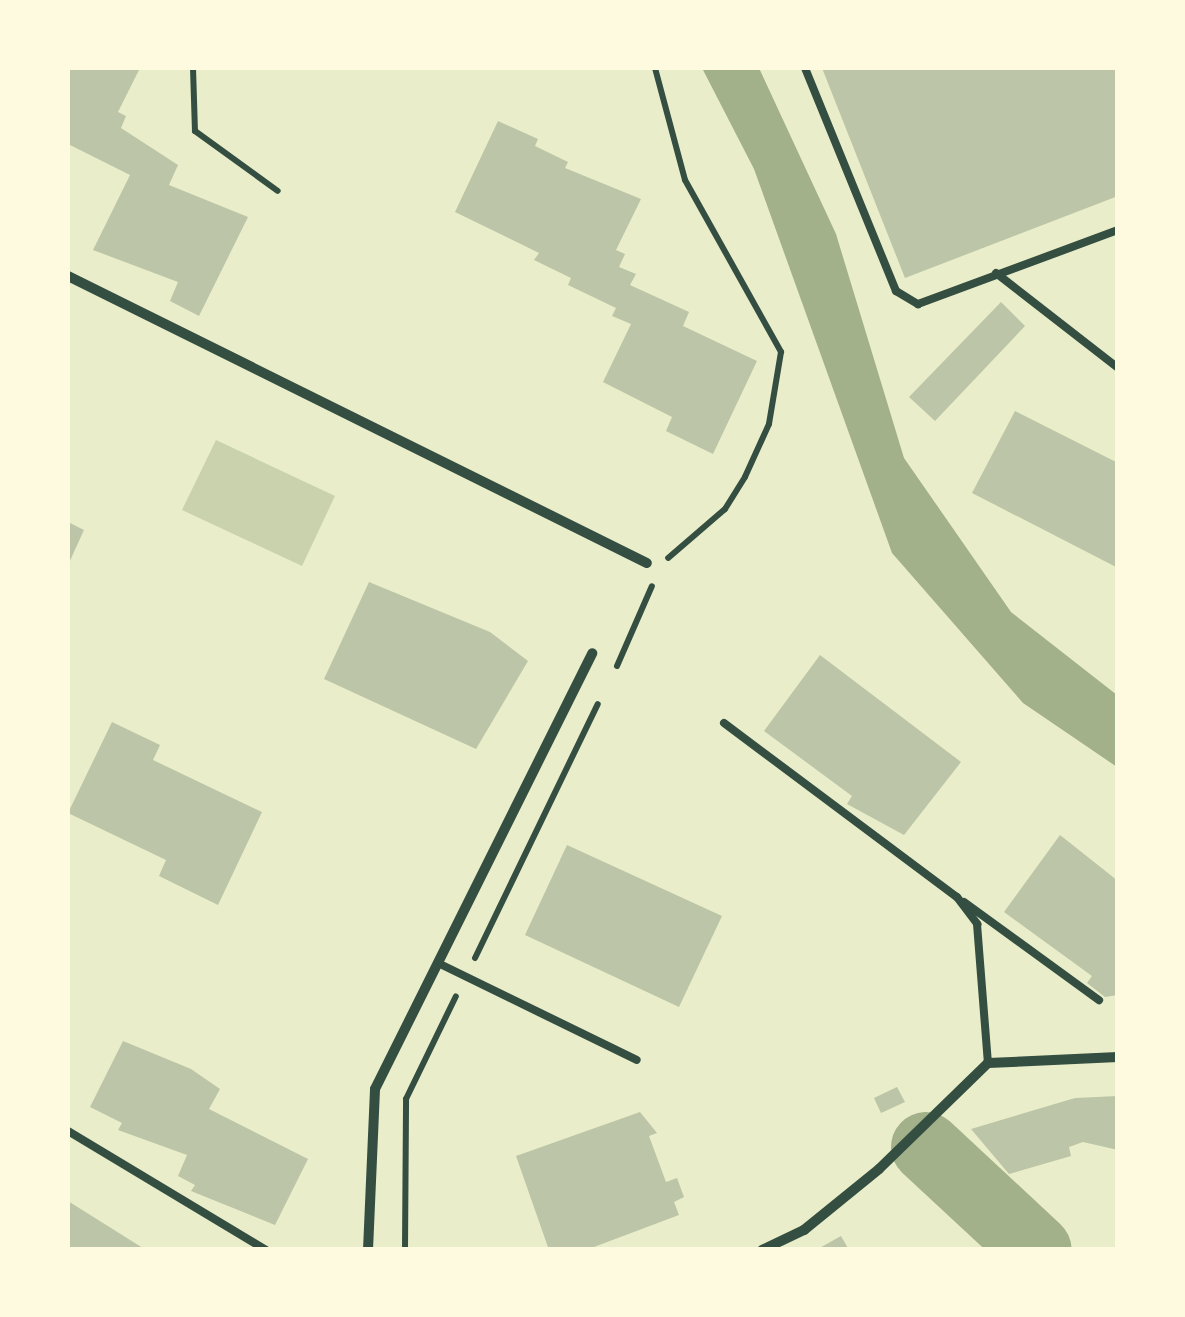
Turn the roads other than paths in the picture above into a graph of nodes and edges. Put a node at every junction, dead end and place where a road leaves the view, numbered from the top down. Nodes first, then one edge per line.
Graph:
1 (806, 68) edge
2 (1118, 230) edge
3 (996, 273) junction
4 (68, 276) edge
5 (1118, 368) edge
6 (646, 564) dead end
7 (592, 653) dead end
8 (724, 723) dead end
9 (956, 896) junction
10 (438, 964) junction
11 (1099, 1000) dead end
12 (1118, 1057) edge
13 (637, 1060) dead end
14 (988, 1063) junction
15 (68, 1131) edge
16 (266, 1250) edge
17 (368, 1250) edge
18 (762, 1250) edge

1 - 3 lane
2 - 3 lane
3 - 5 lane
4 - 6 street
7 - 10 street
8 - 9 lane
9 - 11 lane
9 - 14 lane
10 - 13 lane
10 - 17 street
12 - 14 street
14 - 18 street
15 - 16 lane

